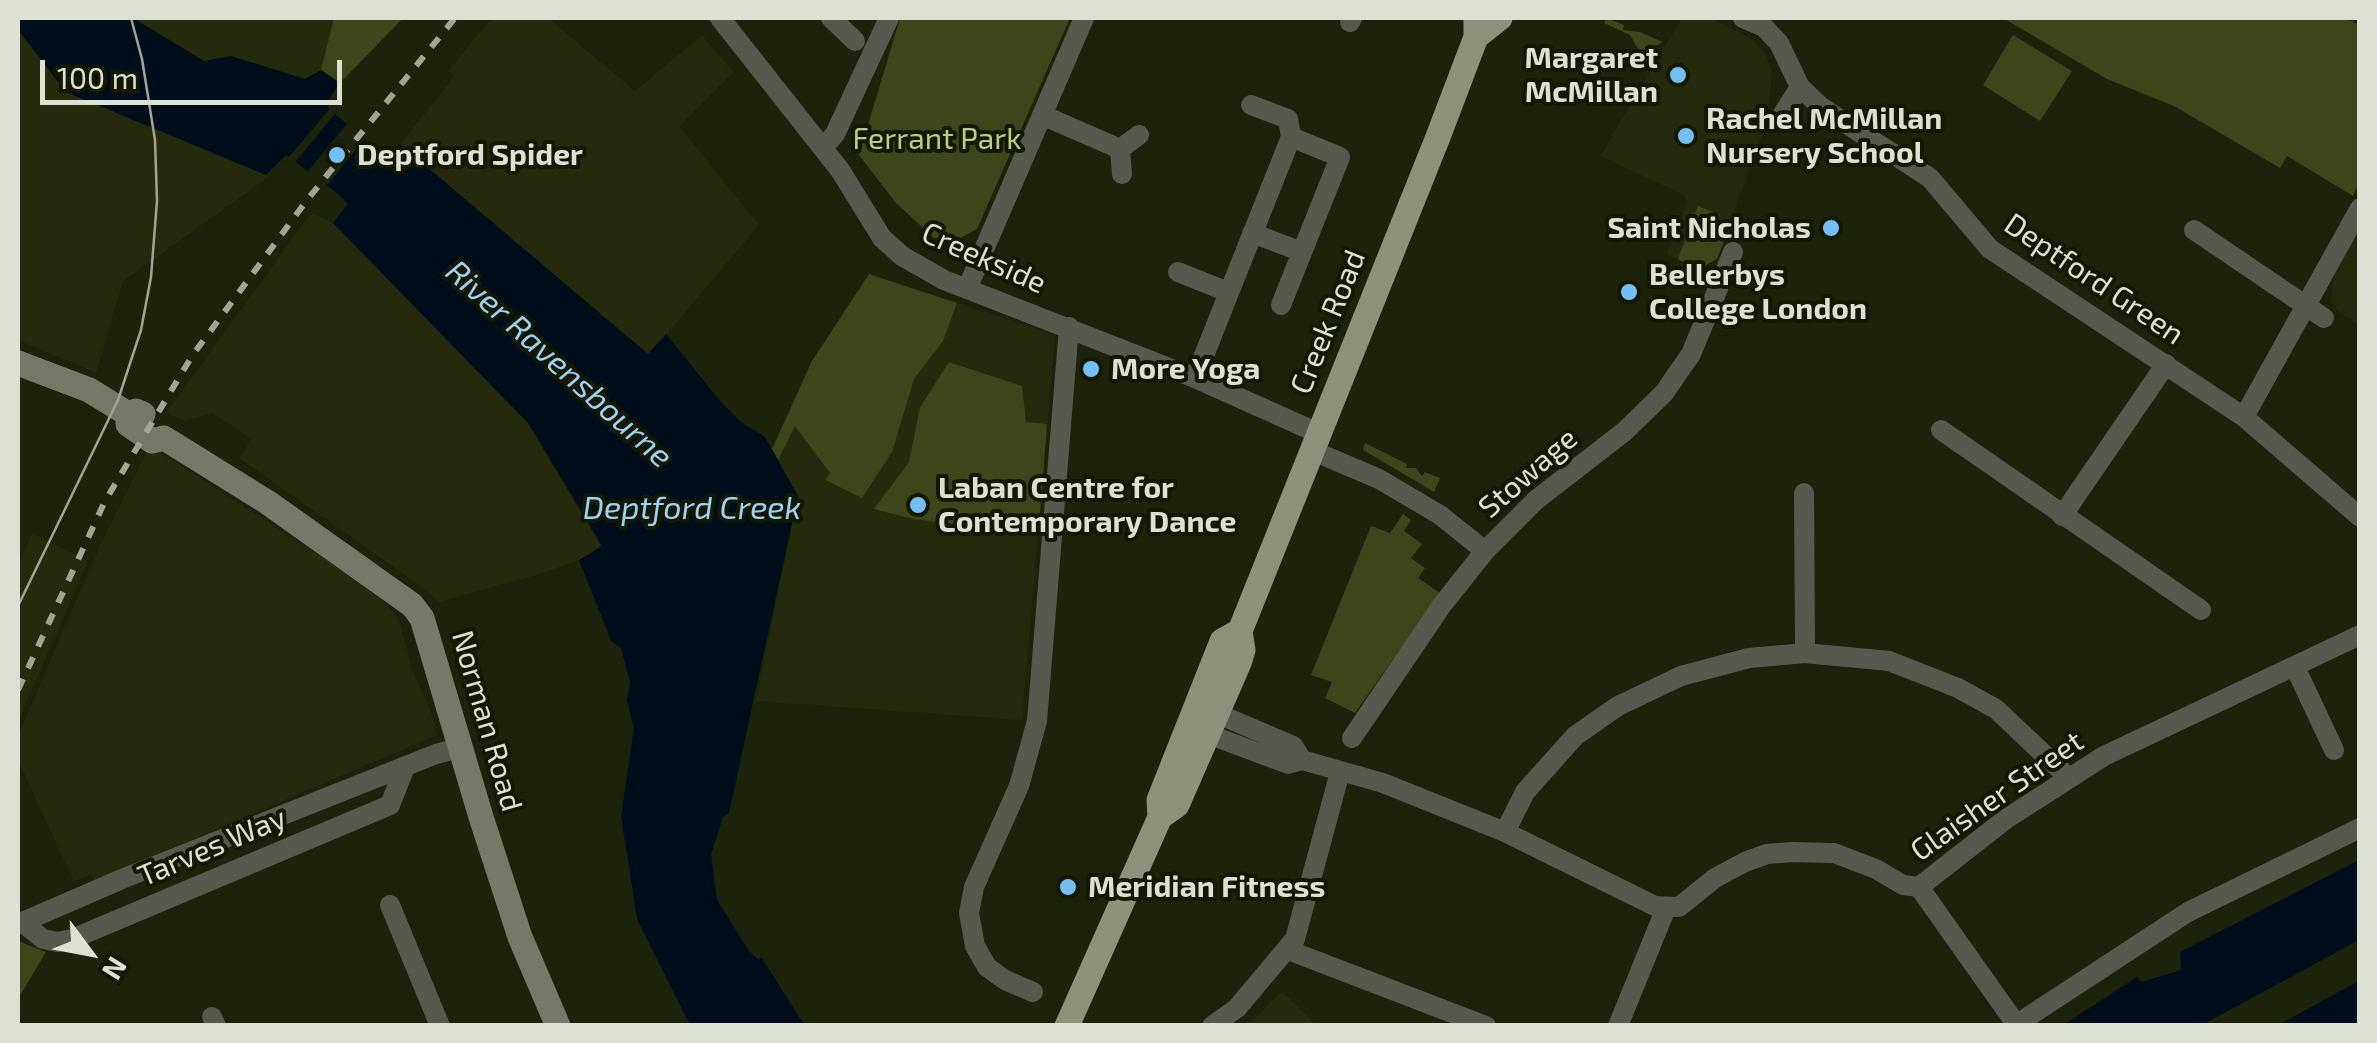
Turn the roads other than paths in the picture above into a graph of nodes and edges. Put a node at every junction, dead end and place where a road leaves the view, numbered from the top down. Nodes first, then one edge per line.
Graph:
1 (720, 18) edge
2 (832, 18) edge
3 (889, 18) edge
4 (1084, 18) edge
5 (1500, 18) edge
6 (1743, 18) edge
7 (1766, 22) edge
8 (1476, 27) edge
9 (855, 42) dead end
10 (1800, 87) junction
11 (1251, 104) dead end
12 (1042, 115) junction
13 (1780, 116) dead end
14 (1138, 135) dead end
15 (1291, 137) junction
16 (823, 148) junction
17 (1120, 148) junction
18 (1122, 174) dead end
19 (2360, 208) edge
20 (2194, 230) dead end
21 (1252, 233) junction
22 (1302, 252) junction
23 (1733, 252) dead end
24 (1178, 272) dead end
25 (967, 288) junction
26 (1228, 292) junction
27 (1280, 305) dead end
28 (2305, 305) junction
29 (2324, 318) dead end
30 (1069, 327) junction
31 (18, 363) edge
32 (2166, 364) junction
33 (1196, 378) junction
34 (2244, 417) junction
35 (1941, 430) dead end
36 (1315, 441) junction
37 (1804, 493) dead end
38 (2062, 516) junction
39 (2360, 517) edge
40 (1485, 551) junction
41 (2200, 610) dead end
42 (2360, 635) edge
43 (1805, 652) junction
44 (2295, 667) junction
45 (1203, 720) junction
46 (1352, 738) dead end
47 (460, 748) junction
48 (2334, 750) dead end
49 (405, 767) junction
50 (1340, 772) junction
51 (2069, 778) junction
52 (2360, 828) edge
53 (1505, 832) junction
54 (1920, 887) junction
55 (390, 906) dead end
56 (1666, 908) junction
57 (20, 923) edge
58 (1288, 950) junction
59 (1033, 992) dead end
60 (2015, 1024) edge
61 (440, 1026) edge
62 (558, 1026) edge
63 (1067, 1026) edge
64 (1212, 1026) edge
65 (1486, 1026) edge
66 (1618, 1026) edge

1 - 16 street, Creekside
2 - 9 street
3 - 16 street
4 - 12 street
5 - 8 main road, Creek Road
6 - 7 street
7 - 10 street
8 - 36 main road, Creek Road
10 - 13 street
10 - 32 street, Deptford Green
11 - 15 street
12 - 17 street
12 - 25 street
14 - 17 street
15 - 21 street
15 - 22 street
16 - 25 street, Creekside
17 - 18 street
19 - 28 street
20 - 28 street
21 - 22 street
21 - 26 street
22 - 27 street
23 - 40 street, Stowage
24 - 26 street
25 - 30 street, Creekside
26 - 33 street
28 - 29 street
28 - 34 street
30 - 33 street, Creekside
30 - 59 street
31 - 47 main road, Norman Road
32 - 34 street, Deptford Green
32 - 38 street
33 - 36 street, Creekside
34 - 39 street, Deptford Green
35 - 38 street
36 - 40 street, Creekside
36 - 45 main road, Creek Road
37 - 43 street
38 - 41 street
40 - 46 street, Stowage
42 - 44 street, Glaisher Street
43 - 51 street
43 - 53 street
44 - 48 street
44 - 51 street, Glaisher Street
45 - 50 street
45 - 63 main road, Creek Road
47 - 49 street, Tarves Way
47 - 62 main road, Norman Road
49 - 57 street, Tarves Way
49 - 57 street, Tarves Way
50 - 53 street
50 - 58 street
51 - 54 street, Glaisher Street
52 - 60 street
53 - 56 street
54 - 56 street, Glaisher Street
54 - 60 street
55 - 61 street
56 - 66 street
58 - 64 street
58 - 65 street

